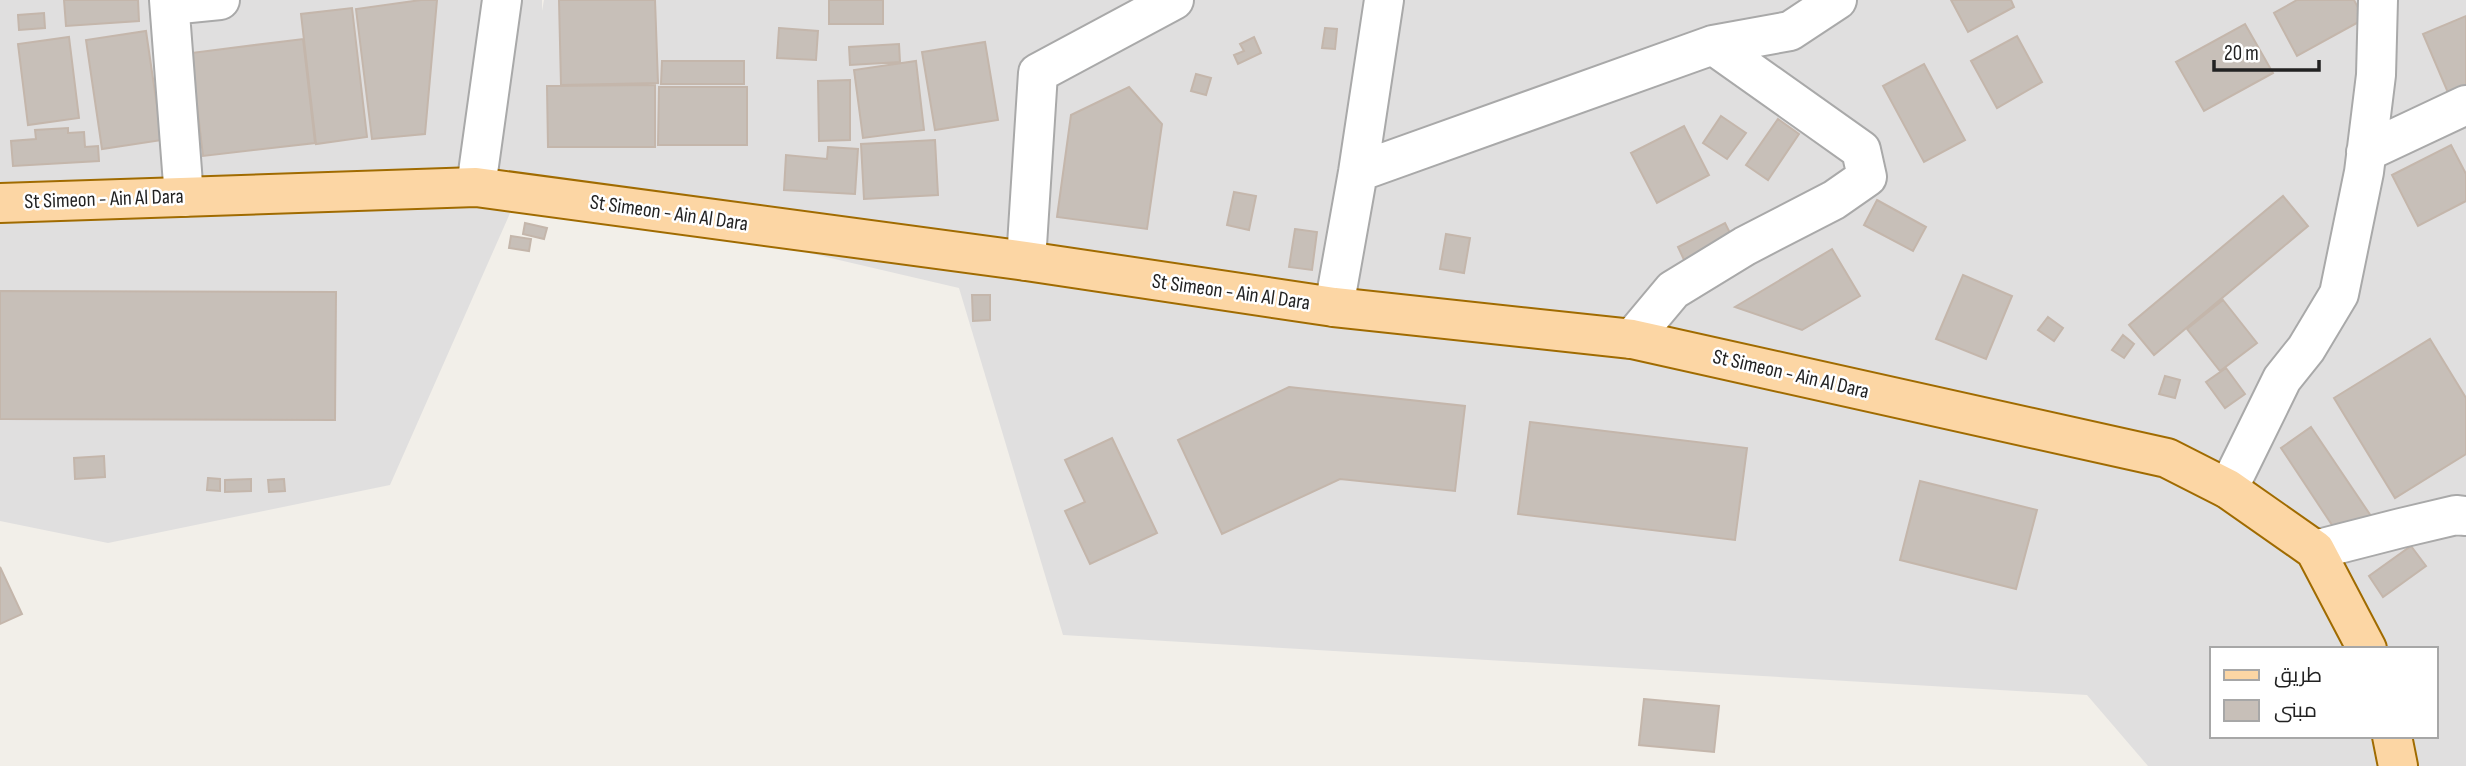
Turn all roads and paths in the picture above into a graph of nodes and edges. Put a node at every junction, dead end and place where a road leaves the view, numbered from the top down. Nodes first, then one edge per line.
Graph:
1 (219, 0) edge
2 (502, 0) edge
3 (1174, 0) edge
4 (1384, 0) edge
5 (1837, 0) edge
6 (2378, 0) edge
7 (169, 3) edge
8 (1713, 45) junction
9 (2466, 105) edge
10 (2367, 152) junction
11 (1358, 172) junction
12 (476, 187) junction
13 (184, 197) junction
14 (0, 203) edge
15 (1026, 261) junction
16 (1334, 307) junction
17 (1632, 339) junction
18 (2228, 489) junction
19 (2466, 516) edge
20 (2315, 550) junction
21 (2366, 647) edge
22 (2392, 738) edge
23 (2399, 766) edge

1 - 7 street
2 - 12 street
3 - 15 street
4 - 11 street
5 - 8 street
6 - 10 street
7 - 13 street
8 - 11 street
8 - 17 street
9 - 10 street
10 - 18 street
11 - 16 street
12 - 13 main road, St Simeon - Ain Al Dara
12 - 15 main road, St Simeon - Ain Al Dara
13 - 14 main road, St Simeon - Ain Al Dara
15 - 16 main road, St Simeon - Ain Al Dara
16 - 17 main road, St Simeon - Ain Al Dara
17 - 18 main road, St Simeon - Ain Al Dara
18 - 20 main road, St Simeon - Ain Al Dara
19 - 20 street
20 - 21 main road, St Simeon - Ain Al Dara
22 - 23 main road

